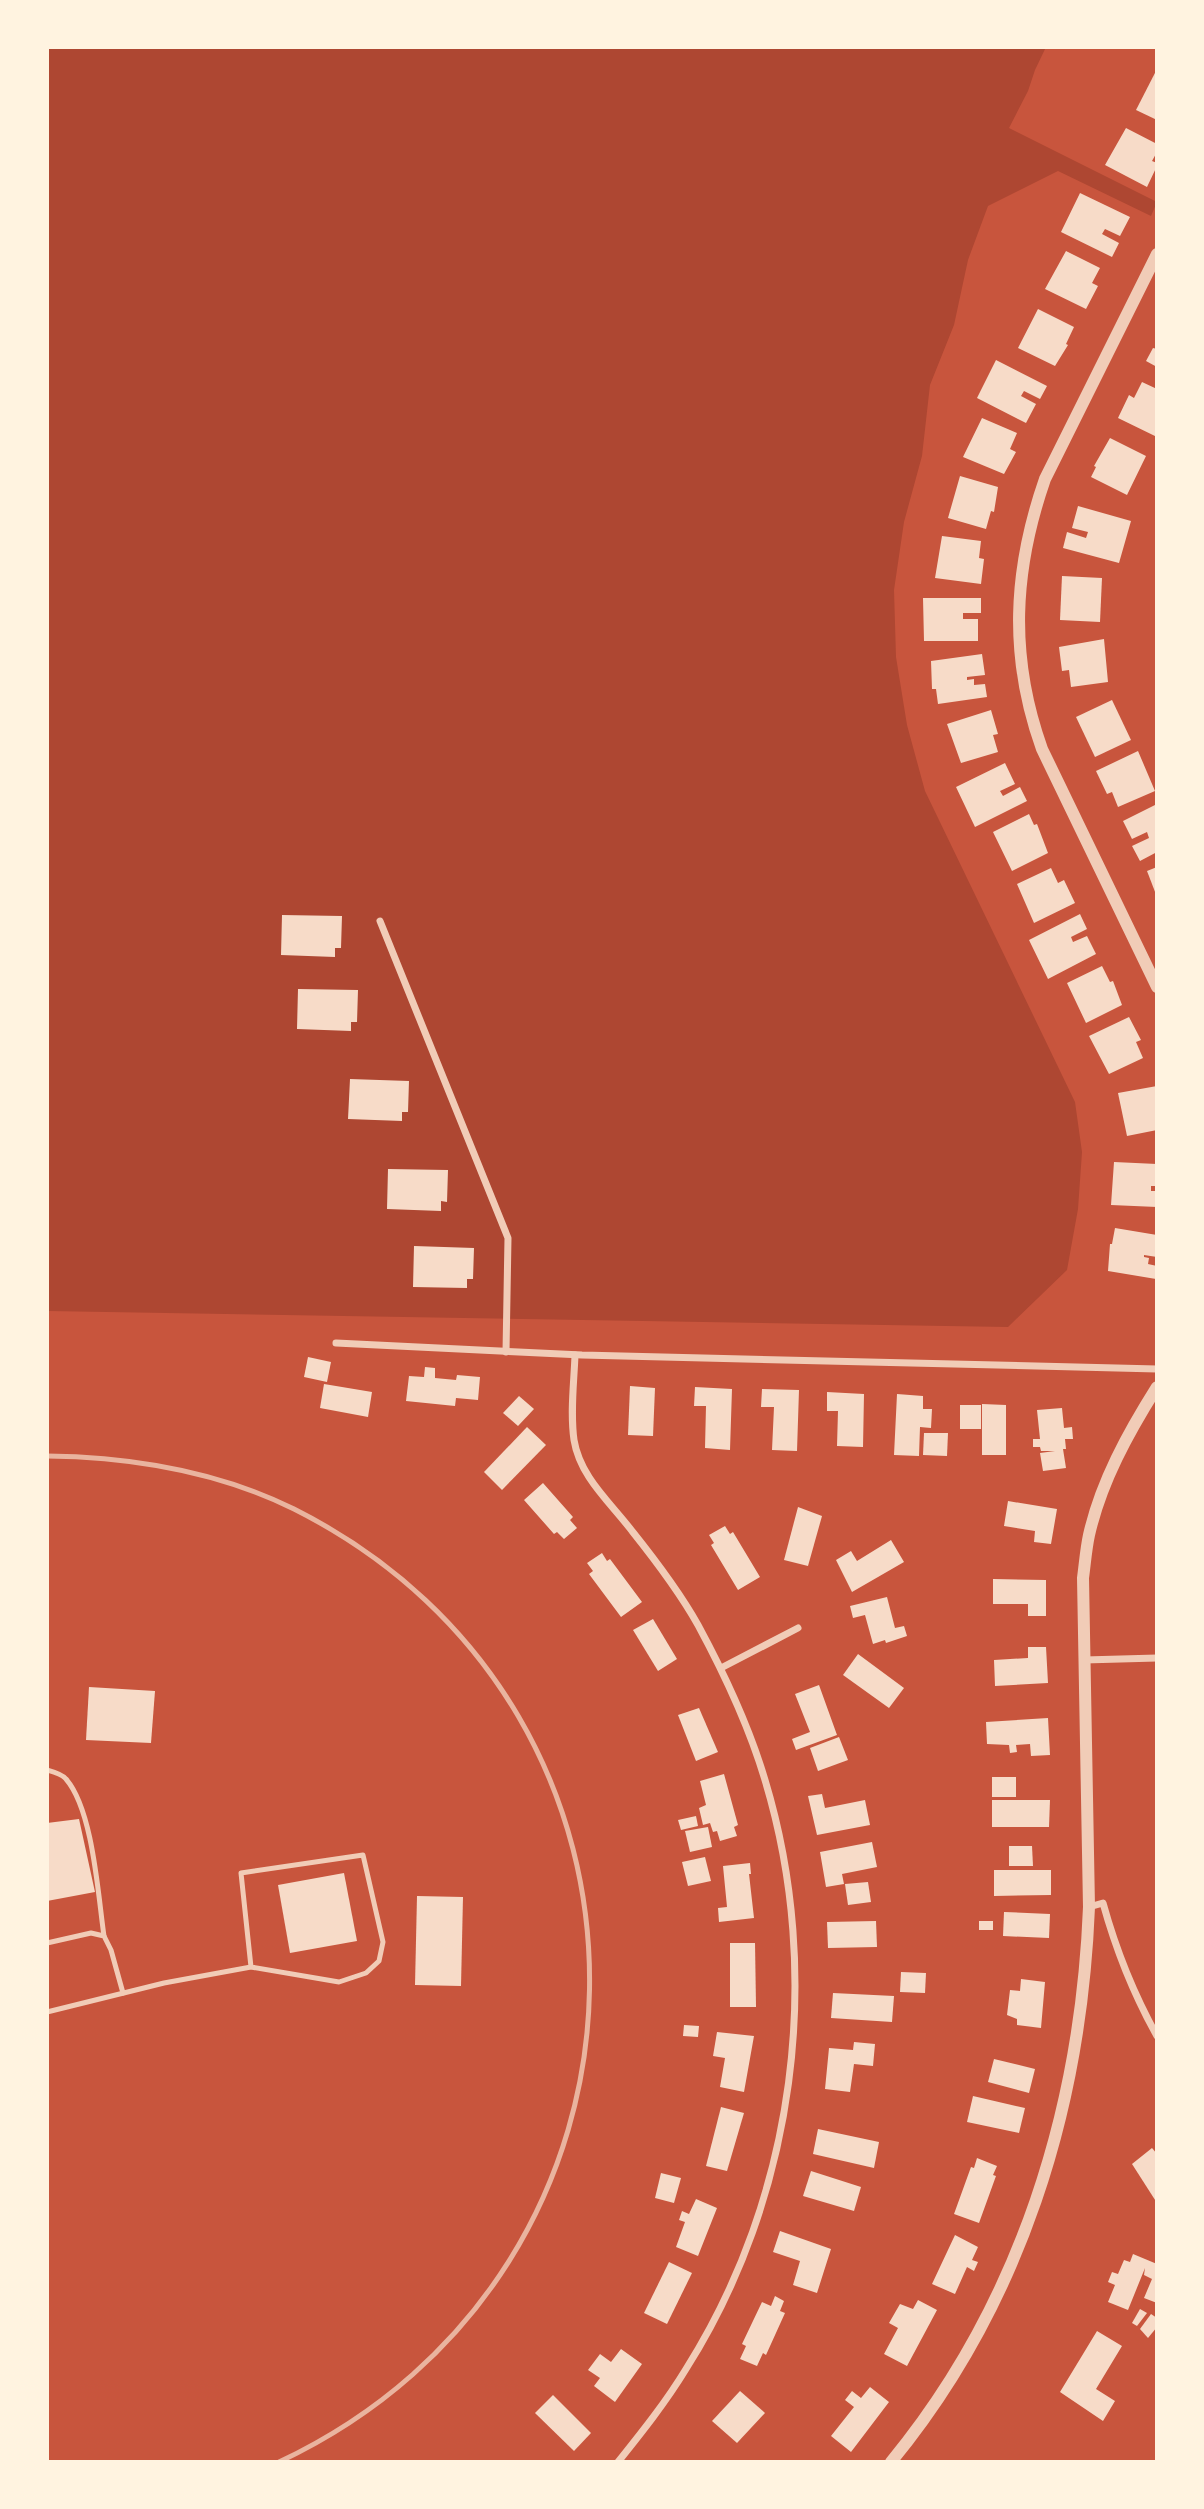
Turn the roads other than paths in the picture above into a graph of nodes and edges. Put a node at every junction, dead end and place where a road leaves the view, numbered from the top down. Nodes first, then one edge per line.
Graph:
1 (1157, 254) edge
2 (380, 921) dead end
3 (1157, 987) edge
4 (336, 1343) dead end
5 (506, 1352) junction
6 (575, 1355) junction
7 (1157, 1369) edge
8 (1157, 1387) edge
9 (798, 1628) dead end
10 (1157, 1658) edge
11 (1084, 1660) junction
12 (721, 1668) junction
13 (47, 1770) edge
14 (1089, 1907) junction
15 (104, 1936) junction
16 (47, 1943) edge
17 (251, 1967) junction
18 (123, 1993) junction
19 (47, 2011) edge
20 (1157, 2036) edge
21 (618, 2462) edge
22 (891, 2462) edge

1 - 3 street
2 - 5 street
4 - 5 street
5 - 6 street
6 - 7 street
6 - 12 street
8 - 11 street
9 - 12 street
10 - 11 street
11 - 14 street
12 - 21 street
13 - 15 lane
14 - 20 street
14 - 22 street
15 - 16 lane
15 - 18 lane
17 - 17 lane
17 - 18 lane
18 - 19 lane

